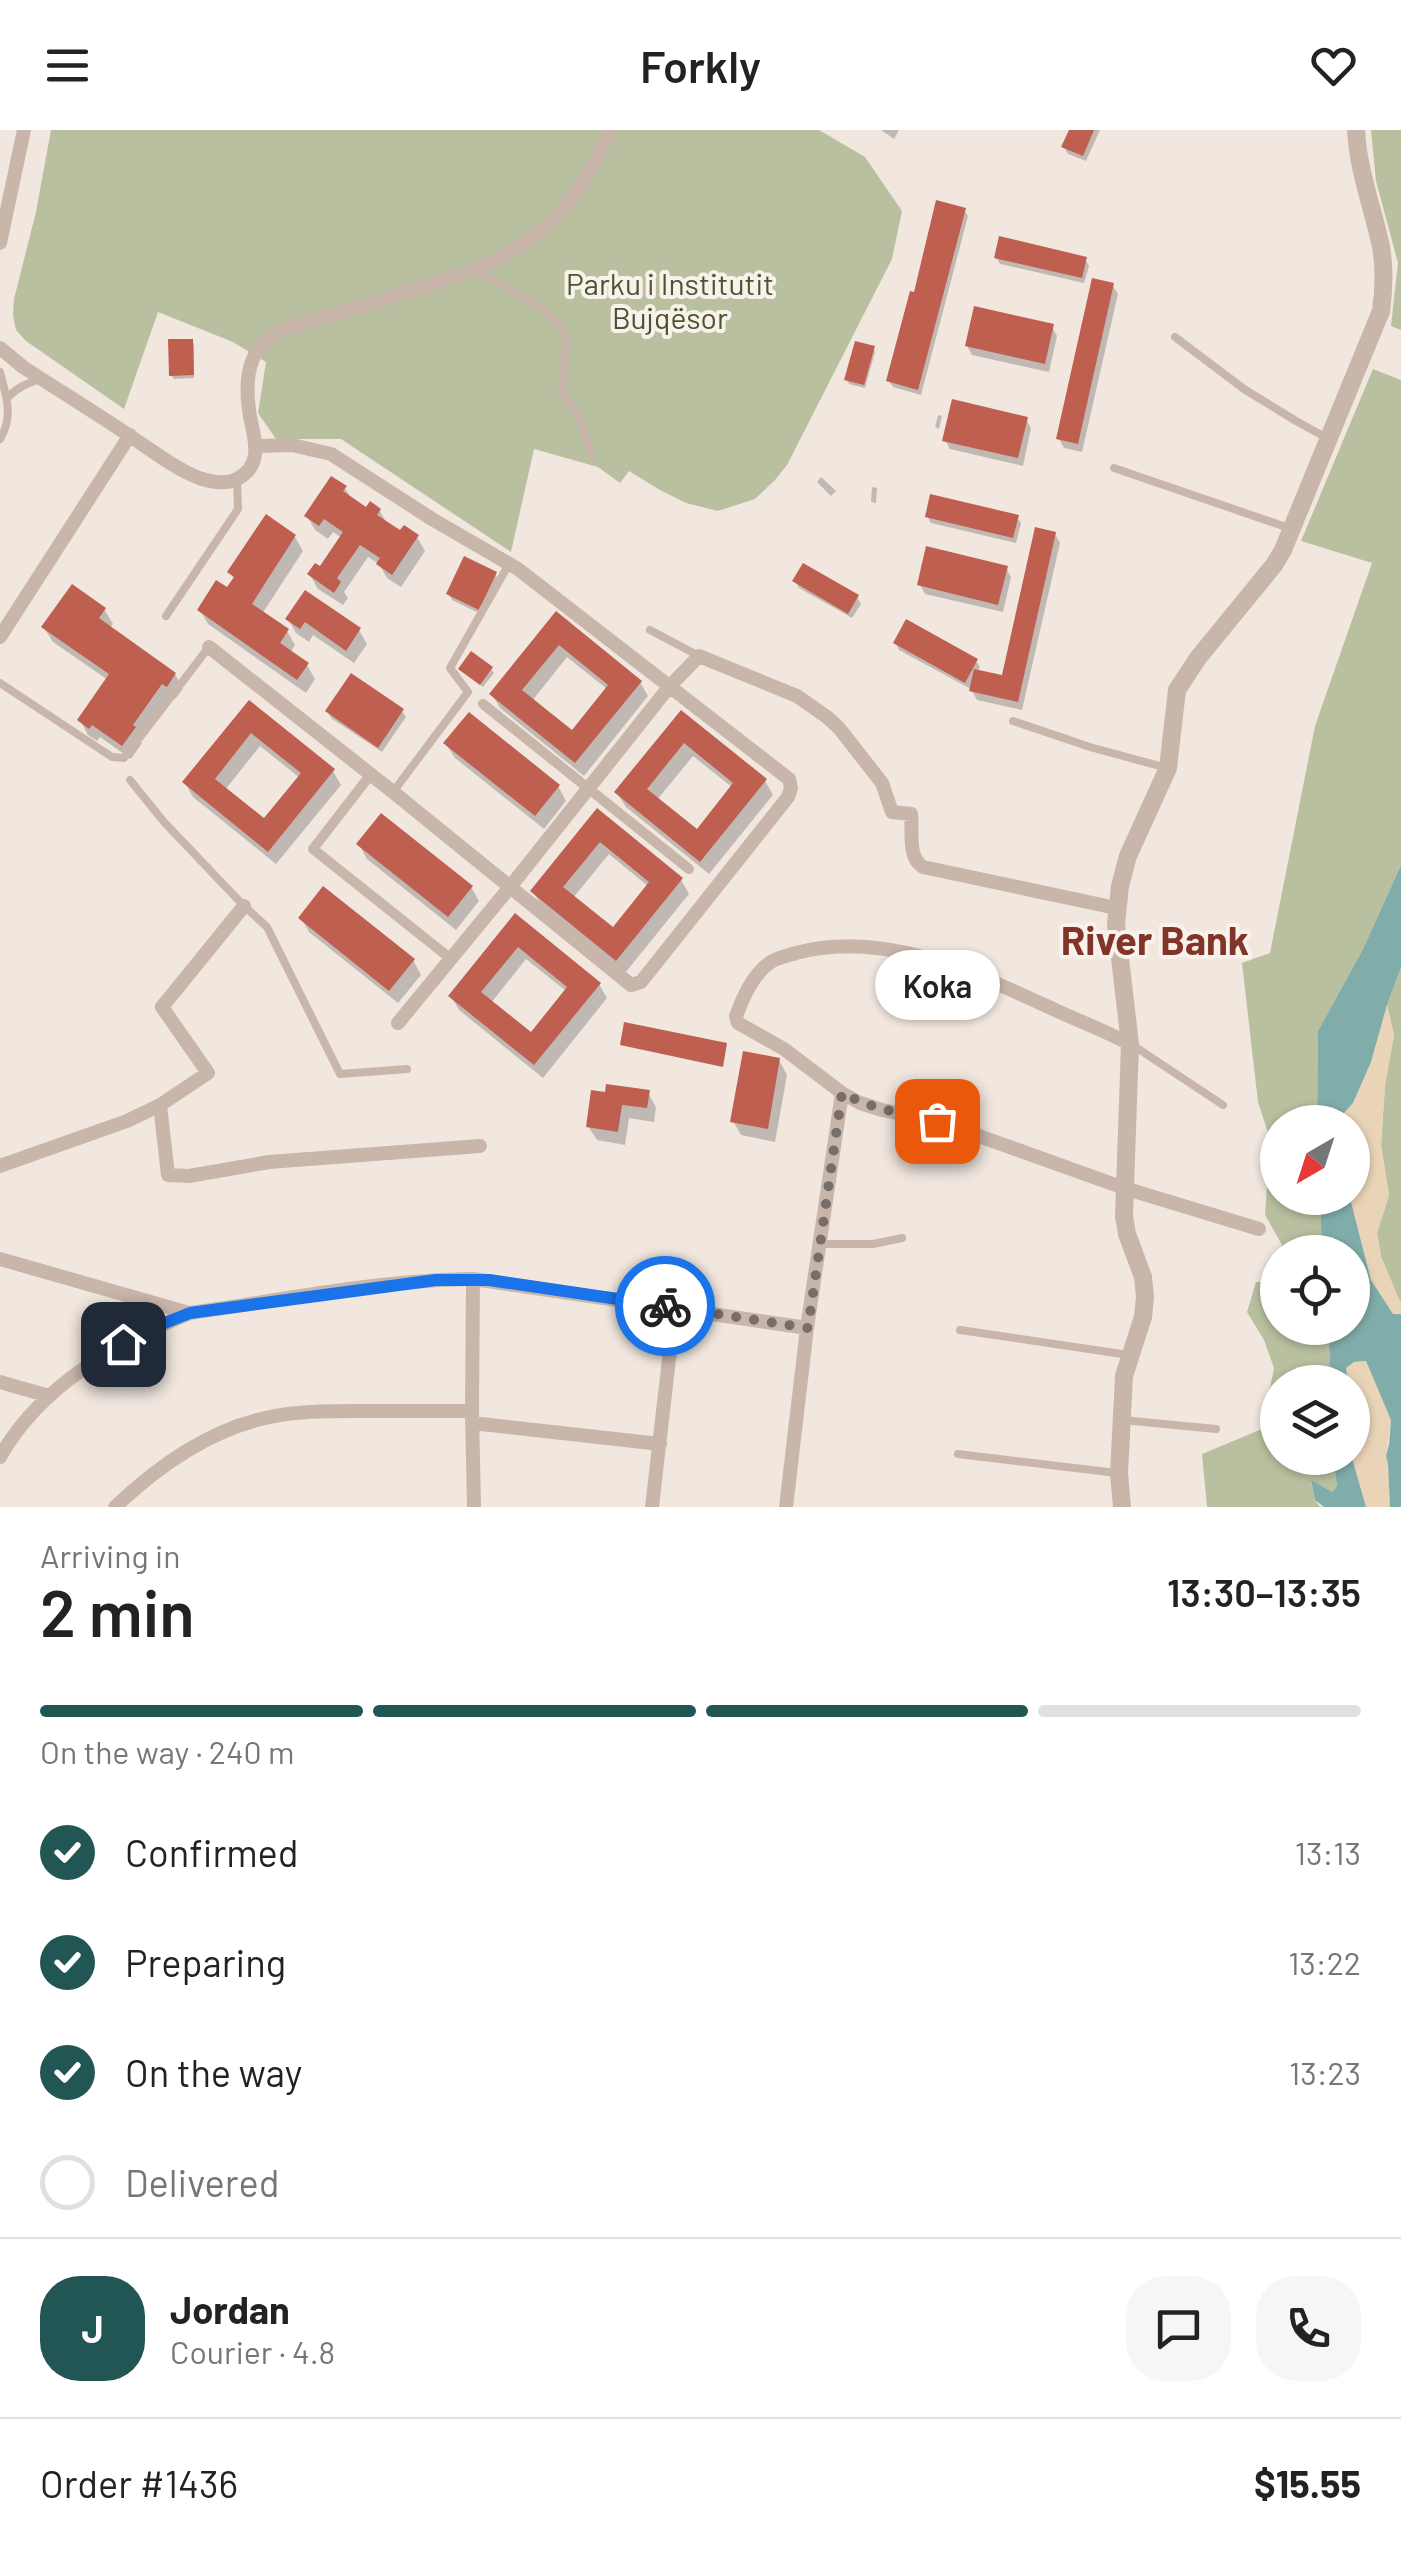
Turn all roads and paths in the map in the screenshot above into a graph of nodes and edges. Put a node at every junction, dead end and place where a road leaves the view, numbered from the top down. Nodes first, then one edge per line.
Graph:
1 (24, 130) edge
2 (610, 130) edge
3 (1356, 130) edge
4 (0, 242) edge
5 (474, 269) junction
6 (1175, 337) dead end
7 (0, 348) edge
8 (0, 372) edge
9 (42, 380) junction
10 (7, 398) junction
11 (130, 436) junction
12 (1327, 438) junction
13 (0, 439) edge
14 (257, 446) junction
15 (592, 457) dead end
16 (1114, 468) dead end
17 (238, 479) junction
18 (1293, 530) junction
19 (509, 564) junction
20 (166, 616) dead end
21 (650, 630) dead end
22 (0, 637) edge
23 (209, 648) joint
24 (699, 656) junction
25 (0, 683) edge
26 (669, 687) junction
27 (482, 704) dead end
28 (1013, 721) dead end
29 (1168, 768) junction
30 (371, 774) junction
31 (130, 780) dead end
32 (589, 788) junction
33 (393, 792) junction
34 (689, 870) dead end
35 (510, 888) junction
36 (244, 906) junction
37 (1116, 908) junction
38 (451, 959) junction
39 (398, 1023) dead end
40 (1130, 1044) junction
41 (408, 1069) dead end
42 (842, 1093) junction
43 (160, 1105) junction
44 (1223, 1105) dead end
45 (480, 1146) dead end
46 (0, 1166) edge
47 (1124, 1188) junction
48 (1259, 1230) dead end
49 (902, 1238) dead end
50 (820, 1244) junction
51 (0, 1259) edge
52 (473, 1279) junction
53 (675, 1308) junction
54 (190, 1313) junction
55 (808, 1328) junction
56 (960, 1330) dead end
57 (1129, 1356) junction
58 (0, 1382) edge
59 (49, 1396) junction
60 (472, 1417) junction
61 (1122, 1420) junction
62 (1216, 1429) dead end
63 (660, 1444) junction
64 (958, 1454) dead end
65 (0, 1457) edge
66 (1119, 1473) junction
67 (115, 1507) edge
68 (474, 1507) edge
69 (652, 1507) edge
70 (786, 1507) edge
71 (1122, 1507) edge

1 - 4 street
2 - 5 street
3 - 12 street
5 - 14 street
5 - 15 lane
6 - 12 lane
7 - 9 street
8 - 10 lane
9 - 10 lane
9 - 11 street
10 - 13 lane
11 - 17 street
11 - 22 street
12 - 18 street
14 - 17 street
14 - 19 street
16 - 18 lane
17 - 20 lane
18 - 29 street
19 - 26 street
19 - 33 lane
21 - 24 lane
23 - 25 lane
23 - 30 street
24 - 26 street
24 - 37 street
26 - 32 street
26 - 35 street
27 - 32 street
28 - 29 lane
29 - 37 street
30 - 33 street
30 - 38 street
31 - 36 lane
32 - 34 street
32 - 35 street
33 - 35 street
35 - 38 street
36 - 41 lane
36 - 43 street
37 - 40 street
38 - 39 street
40 - 42 street
40 - 44 lane
40 - 47 street
42 - 47 street
42 - 50 street
43 - 45 street
43 - 46 street
47 - 48 street
47 - 57 street
49 - 50 lane
50 - 55 street
51 - 54 street
52 - 53 street
52 - 54 street
52 - 60 street
53 - 55 street
53 - 63 street
54 - 59 street
55 - 70 street
56 - 57 lane
57 - 61 street
58 - 59 street
59 - 65 street
60 - 63 street
60 - 67 street
60 - 68 street
61 - 62 lane
61 - 66 street
63 - 69 street
64 - 66 lane
66 - 71 street

